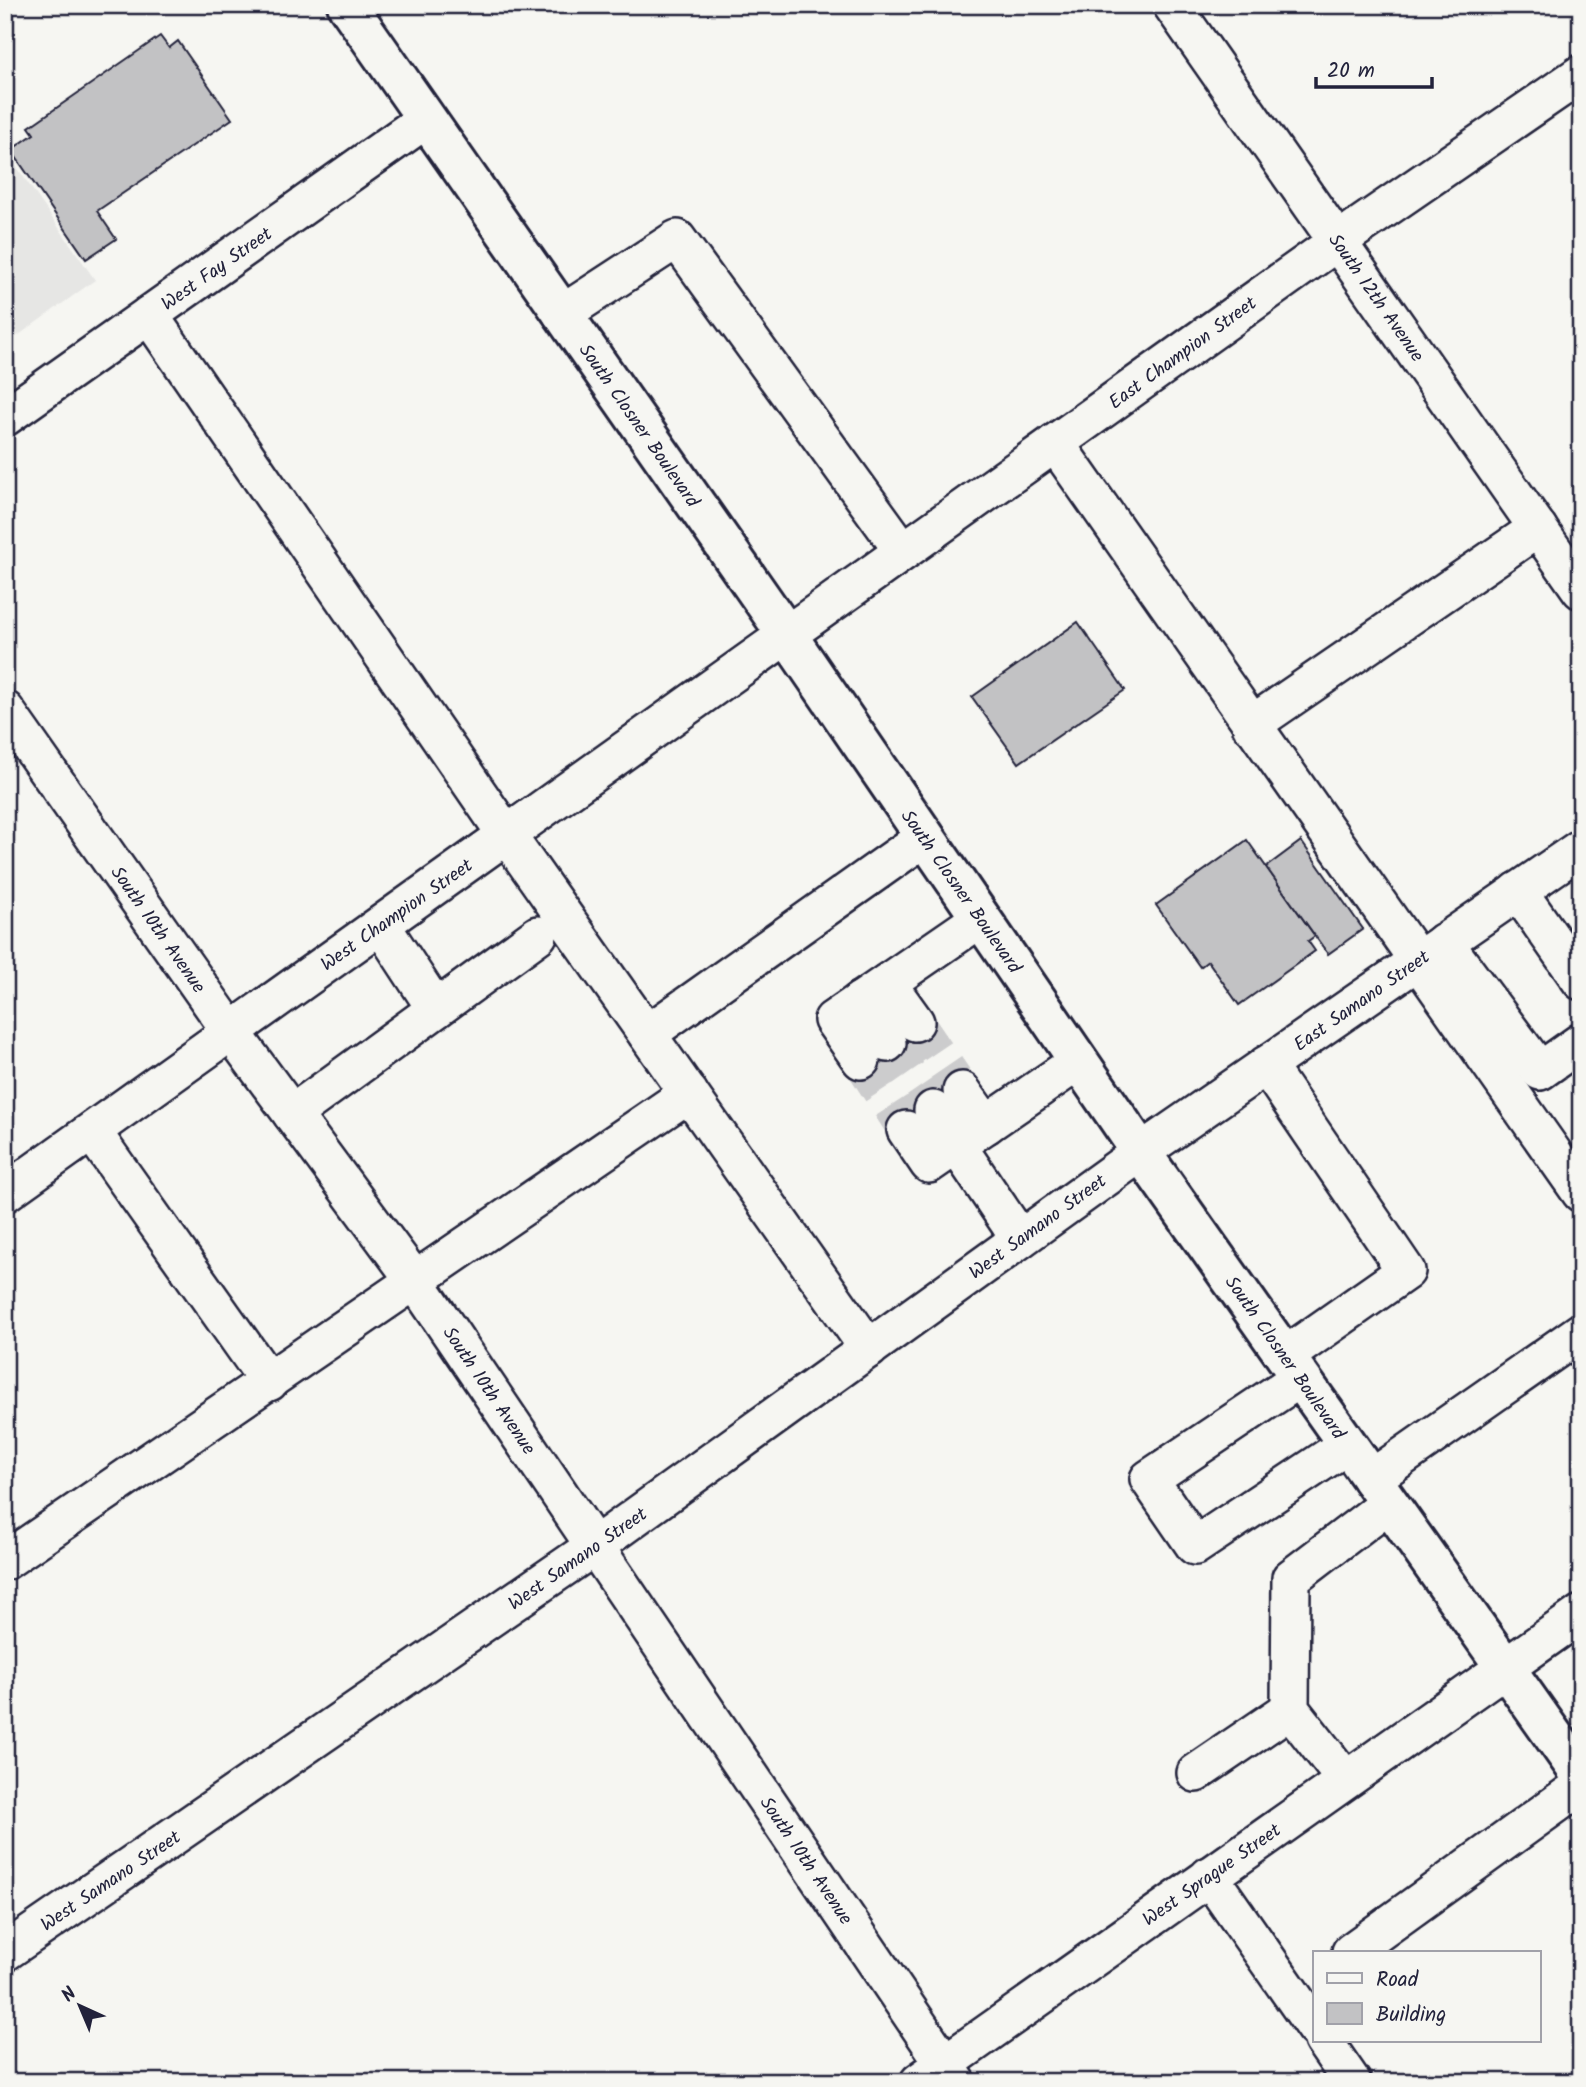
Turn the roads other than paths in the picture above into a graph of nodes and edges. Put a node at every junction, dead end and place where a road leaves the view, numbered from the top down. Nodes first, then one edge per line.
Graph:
1 (346, 5) edge
2 (1172, 5) edge
3 (1581, 74) edge
4 (426, 119) junction
5 (1338, 241) junction
6 (562, 314) junction
7 (149, 315) junction
8 (5, 417) edge
9 (1055, 443) junction
10 (1538, 528) junction
11 (904, 551) junction
12 (1581, 590) edge
13 (787, 635) junction
14 (5, 710) edge
15 (1251, 725) junction
16 (508, 837) junction
17 (925, 837) junction
18 (1581, 848) edge
19 (1518, 891) junction
20 (981, 918) junction
21 (381, 925) junction
22 (538, 935) dead end
23 (1430, 952) junction
24 (1581, 981) edge
25 (873, 992) junction
26 (436, 1009) junction
27 (660, 1025) junction
28 (230, 1030) junction
29 (1581, 1042) edge
30 (1079, 1062) junction
31 (1266, 1065) junction
32 (689, 1093) junction
33 (934, 1110) tunnel mouth
34 (292, 1114) junction
35 (93, 1133) junction
36 (971, 1135) junction
37 (1140, 1152) junction
38 (5, 1193) edge
39 (1581, 1194) edge
40 (1020, 1239) junction
41 (416, 1282) junction
42 (1581, 1332) edge
43 (869, 1349) junction
44 (1293, 1367) junction
45 (270, 1382) junction
46 (1348, 1445) junction
47 (1379, 1492) junction
48 (595, 1546) junction
49 (5, 1561) edge
50 (1581, 1614) edge
51 (1503, 1667) junction
52 (1290, 1709) junction
53 (1196, 1773) dead end
54 (1581, 1775) edge
55 (1345, 1779) junction
56 (1581, 1786) edge
57 (1209, 1876) junction
58 (1352, 1951) edge
59 (5, 1952) edge
60 (1313, 2025) edge
61 (1324, 2042) edge
62 (940, 2076) edge
63 (1352, 2082) edge

1 - 4 main road, South Closner Boulevard
2 - 5 street, South 12th Avenue
3 - 5 street, East Champion Street
4 - 6 main road, South Closner Boulevard
4 - 7 street, West Fay Street
5 - 9 street, East Champion Street
5 - 10 street, South 12th Avenue
6 - 11 street
6 - 13 main road, South Closner Boulevard
7 - 8 street, West Fay Street
7 - 16 street
9 - 11 street, East Champion Street
9 - 15 street
10 - 12 street, South 12th Avenue
10 - 15 street
11 - 13 street, East Champion Street
13 - 16 street, West Champion Street
13 - 17 main road, South Closner Boulevard
14 - 28 street, South 10th Avenue
15 - 23 street
16 - 21 street, West Champion Street
16 - 27 street
17 - 20 main road, South Closner Boulevard
17 - 27 street
18 - 19 street, East Samano Street
19 - 23 street, East Samano Street
19 - 24 street
20 - 25 street
20 - 30 main road, South Closner Boulevard
21 - 26 street
21 - 28 street, West Champion Street
22 - 26 street
23 - 29 street
23 - 31 street, East Samano Street
23 - 39 street
25 - 25 street
26 - 34 street
27 - 32 street
28 - 34 street, South 10th Avenue
28 - 35 street, West Champion Street
30 - 36 street
30 - 37 main road, South Closner Boulevard
31 - 37 street, East Samano Street
31 - 44 street
32 - 41 street
32 - 43 street
33 - 36 street
34 - 41 street, South 10th Avenue
35 - 38 street, West Champion Street
35 - 45 street
36 - 40 street
37 - 40 street, West Samano Street
37 - 44 main road, South Closner Boulevard
40 - 43 street, West Samano Street
41 - 45 street
41 - 48 street, South 10th Avenue
42 - 47 street
43 - 48 street, West Samano Street
44 - 46 main road, South Closner Boulevard
44 - 46 street
45 - 49 street
46 - 47 main road, South Closner Boulevard
47 - 51 main road, South Closner Boulevard
47 - 52 street
48 - 59 street, West Samano Street
48 - 62 street, South 10th Avenue
50 - 51 street, West Sprague Street
51 - 54 main road, South Closner Boulevard
51 - 55 street, West Sprague Street
52 - 53 street
52 - 55 street
55 - 57 street, West Sprague Street
56 - 58 street
57 - 60 street
57 - 62 street, West Sprague Street
61 - 63 street

